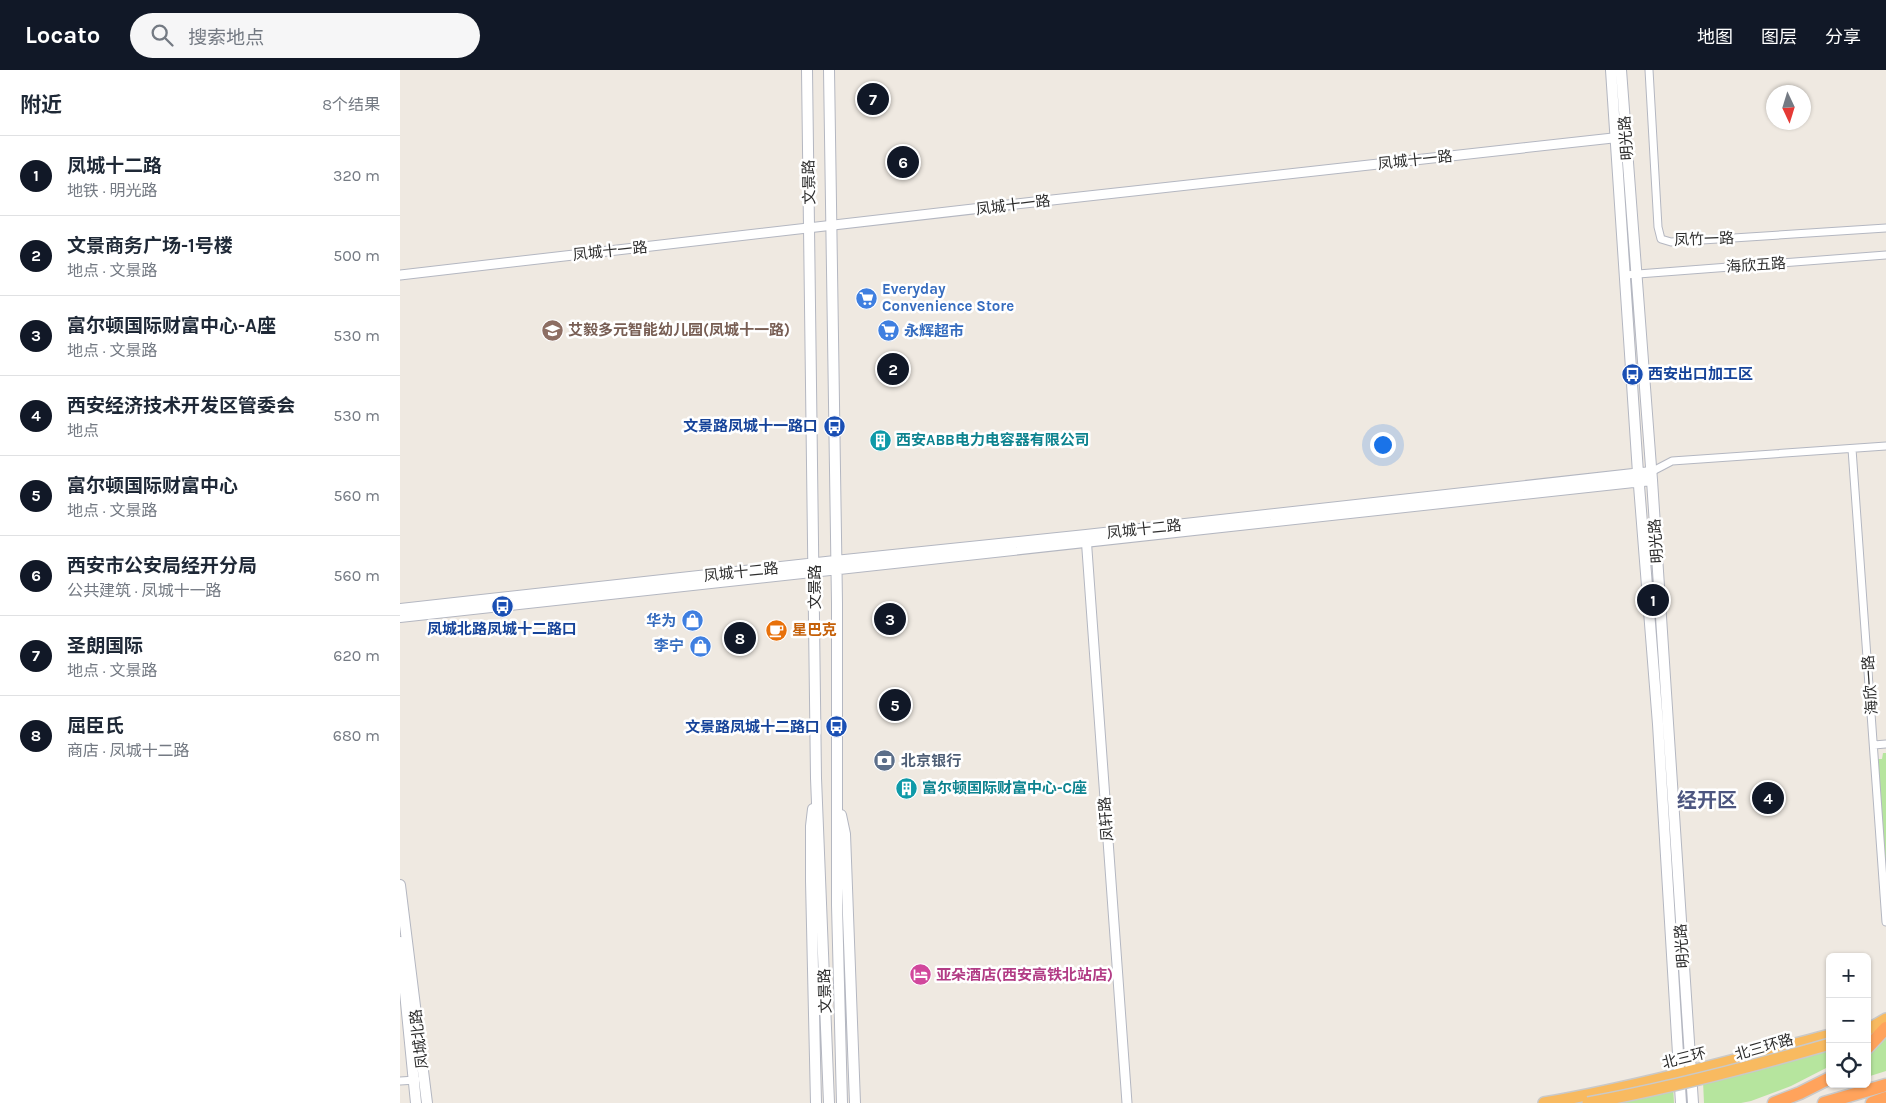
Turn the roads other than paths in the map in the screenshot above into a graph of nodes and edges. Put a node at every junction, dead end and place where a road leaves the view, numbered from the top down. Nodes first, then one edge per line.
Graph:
1 (807, 70) edge
2 (829, 70) edge
3 (1611, 70) edge
4 (1621, 70) edge
5 (1649, 70) edge
6 (1620, 137) junction
7 (831, 226) junction
8 (810, 228) junction
9 (1886, 228) edge
10 (1886, 255) edge
11 (1630, 274) junction
12 (400, 275) edge
13 (1886, 446) edge
14 (1852, 449) junction
15 (1651, 476) junction
16 (1639, 478) junction
17 (1086, 539) junction
18 (836, 565) junction
19 (815, 568) junction
20 (400, 609) edge
21 (400, 618) edge
22 (1886, 744) edge
23 (1874, 745) junction
24 (816, 778) junction
25 (836, 789) junction
26 (400, 885) edge
27 (1886, 922) edge
28 (402, 923) edge
29 (400, 942) edge
30 (1886, 1019) edge
31 (1871, 1023) edge
32 (1871, 1028) edge
33 (1886, 1028) edge
34 (1826, 1036) edge
35 (1871, 1044) edge
36 (1826, 1045) edge
37 (1691, 1072) junction
38 (1680, 1075) junction
39 (419, 1079) junction
40 (1826, 1080) edge
41 (400, 1081) edge
42 (1886, 1085) edge
43 (1886, 1098) edge
44 (416, 1103) edge
45 (427, 1103) edge
46 (816, 1103) edge
47 (829, 1103) edge
48 (842, 1103) edge
49 (855, 1103) edge
50 (1127, 1103) edge
51 (1544, 1103) edge
52 (1588, 1103) edge
53 (1681, 1103) edge
54 (1693, 1103) edge
55 (1774, 1103) edge
56 (1824, 1103) edge
57 (1872, 1103) edge

1 - 8 main road, 文景路
2 - 7 main road, 文景路
3 - 6 main road, 明光路
4 - 6 main road, 明光路
5 - 9 street, 凤竹一路
6 - 7 street, 凤城十一路
6 - 11 main road, 明光路
7 - 8 street, 凤城十一路
7 - 18 main road, 文景路
8 - 12 street, 凤城十一路
8 - 19 main road, 文景路
10 - 11 street, 海欣五路
11 - 15 main road, 明光路
11 - 16 main road, 明光路
13 - 14 street, 凤城十二路
14 - 15 street, 凤城十二路
14 - 23 street, 海欣一路
15 - 16 main road, 凤城十二路
15 - 37 main road, 明光路
16 - 17 main road, 凤城十二路
16 - 38 main road, 明光路
17 - 18 main road, 凤城十二路
17 - 50 street, 凤轩路
18 - 19 main road, 凤城十二路
18 - 25 main road, 文景路
19 - 20 main road, 凤城十二路
19 - 21 main road, 凤城十二路
19 - 24 main road, 文景路
22 - 23 street
23 - 27 street, 海欣一路
24 - 46 main road
24 - 47 main road, 文景路
25 - 48 main road, 文景路
25 - 49 main road
26 - 28 main road, 凤城北路
28 - 39 main road, 凤城北路
29 - 39 main road, 凤城北路
30 - 31 highway
30 - 32 highway
33 - 35 highway
34 - 37 highway, 北三环
36 - 52 highway, 北三环路, bridge
37 - 38 highway, 北三环
37 - 54 main road, 明光路
38 - 51 highway, 北三环
38 - 53 main road, 明光路
39 - 41 street
39 - 44 main road, 凤城北路
39 - 45 main road, 凤城北路
40 - 55 highway
42 - 56 highway
43 - 57 highway

